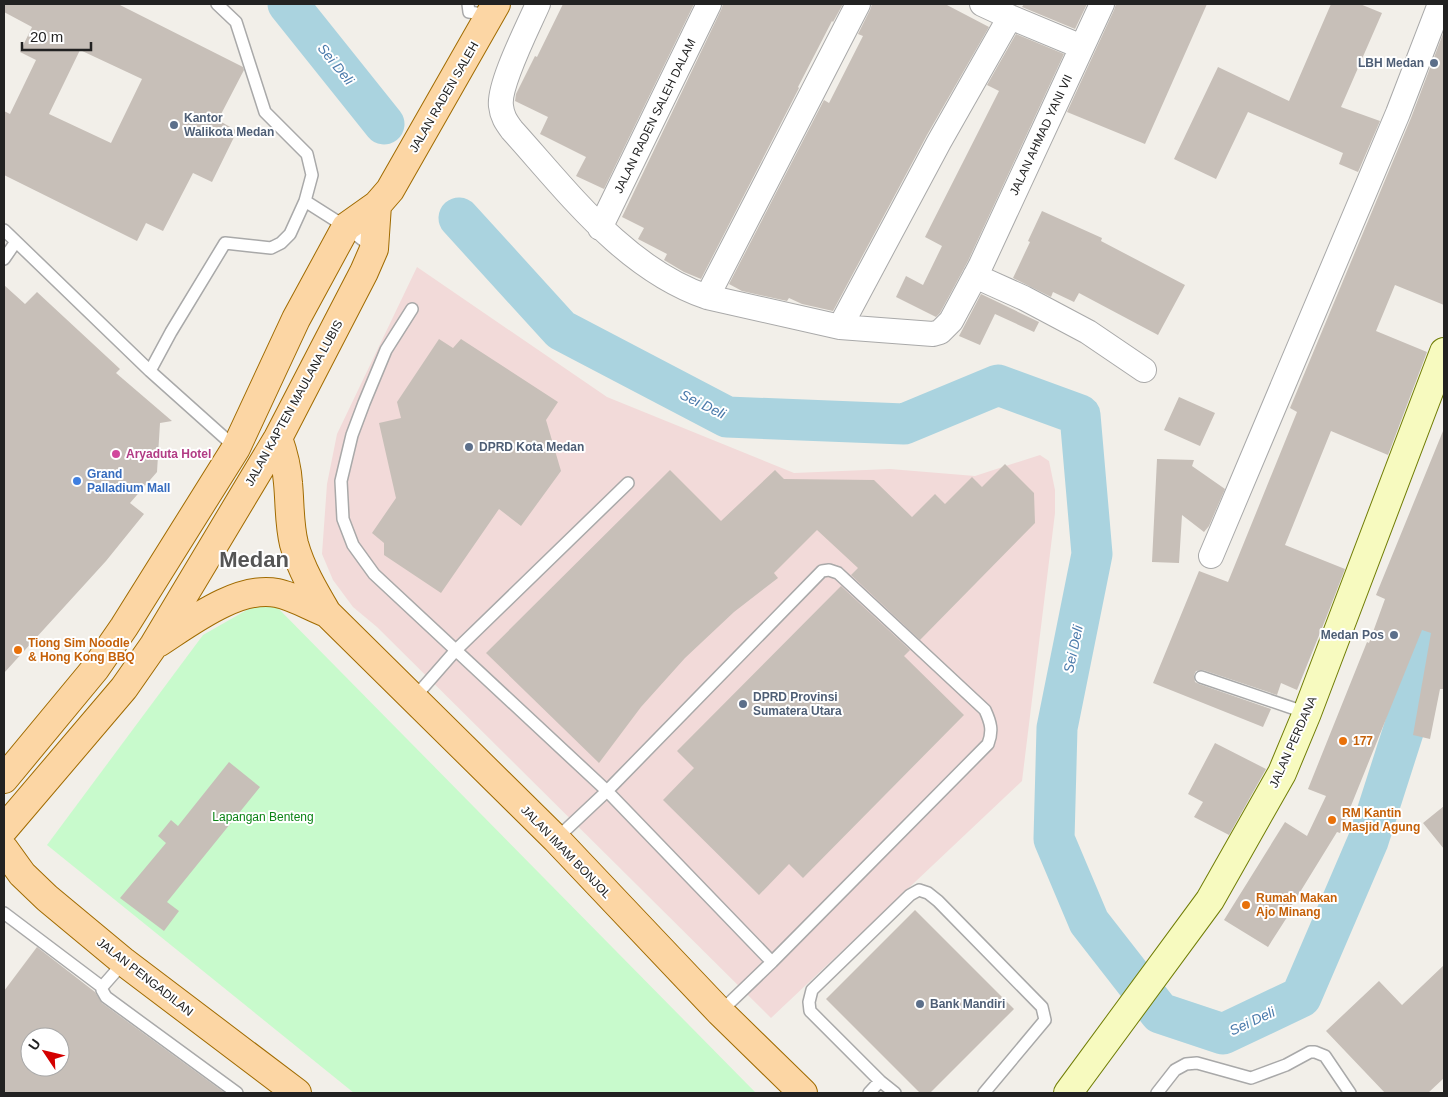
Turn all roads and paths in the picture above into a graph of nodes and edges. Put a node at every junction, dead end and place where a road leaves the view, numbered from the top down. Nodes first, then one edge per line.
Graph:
1 (217, 4) edge
2 (538, 4) edge
3 (709, 4) edge
4 (858, 4) edge
5 (982, 4) edge
6 (1102, 4) edge
7 (1440, 4) edge
8 (485, 12) edge
9 (1010, 17) junction
10 (1082, 47) junction
11 (383, 198) junction
12 (305, 201) junction
13 (346, 227) junction
14 (600, 228) junction
15 (4, 230) edge
16 (15, 243) junction
17 (374, 249) junction
18 (4, 259) edge
19 (978, 271) junction
20 (707, 296) junction
21 (412, 309) dead end
22 (840, 327) junction
23 (1444, 352) edge
24 (1144, 370) dead end
25 (150, 371) junction
26 (278, 438) junction
27 (236, 448) junction
28 (628, 483) dead end
29 (1211, 556) dead end
30 (327, 613) junction
31 (124, 627) junction
32 (154, 644) junction
33 (456, 650) junction
34 (1201, 677) dead end
35 (412, 699) junction
36 (1307, 713) junction
37 (4, 776) edge
38 (607, 791) junction
39 (4, 829) edge
40 (556, 840) junction
41 (4, 849) edge
42 (4, 913) edge
43 (124, 962) junction
44 (772, 962) junction
45 (102, 987) junction
46 (720, 1012) junction
47 (880, 1081) junction
48 (237, 1093) edge
49 (297, 1093) edge
50 (803, 1093) edge
51 (869, 1093) edge
52 (895, 1093) edge
53 (984, 1093) edge
54 (1068, 1093) edge
55 (1157, 1093) edge
56 (1350, 1093) edge

1 - 12 lane
2 - 14 street
3 - 14 street, JALAN RADEN SALEH DALAM
4 - 20 street
5 - 9 street
6 - 10 street, JALAN AHMAD YANI VII
7 - 29 street
8 - 11 main road, JALAN RADEN SALEH
9 - 10 street
9 - 22 street
10 - 19 street, JALAN AHMAD YANI VII
11 - 13 main road
11 - 17 main road, JALAN KAPTEN MAULANA LUBIS
12 - 13 lane
12 - 25 lane
13 - 17 lane
13 - 27 main road
14 - 20 street
15 - 16 lane
16 - 18 lane
16 - 25 lane
17 - 26 main road, JALAN KAPTEN MAULANA LUBIS
19 - 22 street, JALAN AHMAD YANI VII
19 - 24 street
20 - 22 street
21 - 33 lane
23 - 36 main road, JALAN PERDANA
25 - 27 lane
26 - 30 main road, JALAN IMAM BONJOL
26 - 32 main road, JALAN KAPTEN MAULANA LUBIS
27 - 31 main road
28 - 33 lane
30 - 32 main road, JALAN IMAM BONJOL
30 - 35 main road, JALAN IMAM BONJOL
31 - 32 main road
31 - 37 main road
32 - 39 main road, JALAN KAPTEN MAULANA LUBIS
33 - 35 lane
33 - 38 lane
34 - 36 lane
35 - 40 main road, JALAN IMAM BONJOL
36 - 54 main road, JALAN PERDANA
38 - 40 lane
38 - 44 lane
38 - 44 lane
40 - 46 main road, JALAN IMAM BONJOL
41 - 43 main road, JALAN PENGADILAN
42 - 45 lane
43 - 45 lane
43 - 49 main road, JALAN PENGADILAN
44 - 46 lane
45 - 48 lane
46 - 50 main road, JALAN IMAM BONJOL
47 - 51 lane
47 - 52 lane
47 - 53 lane
55 - 56 lane

